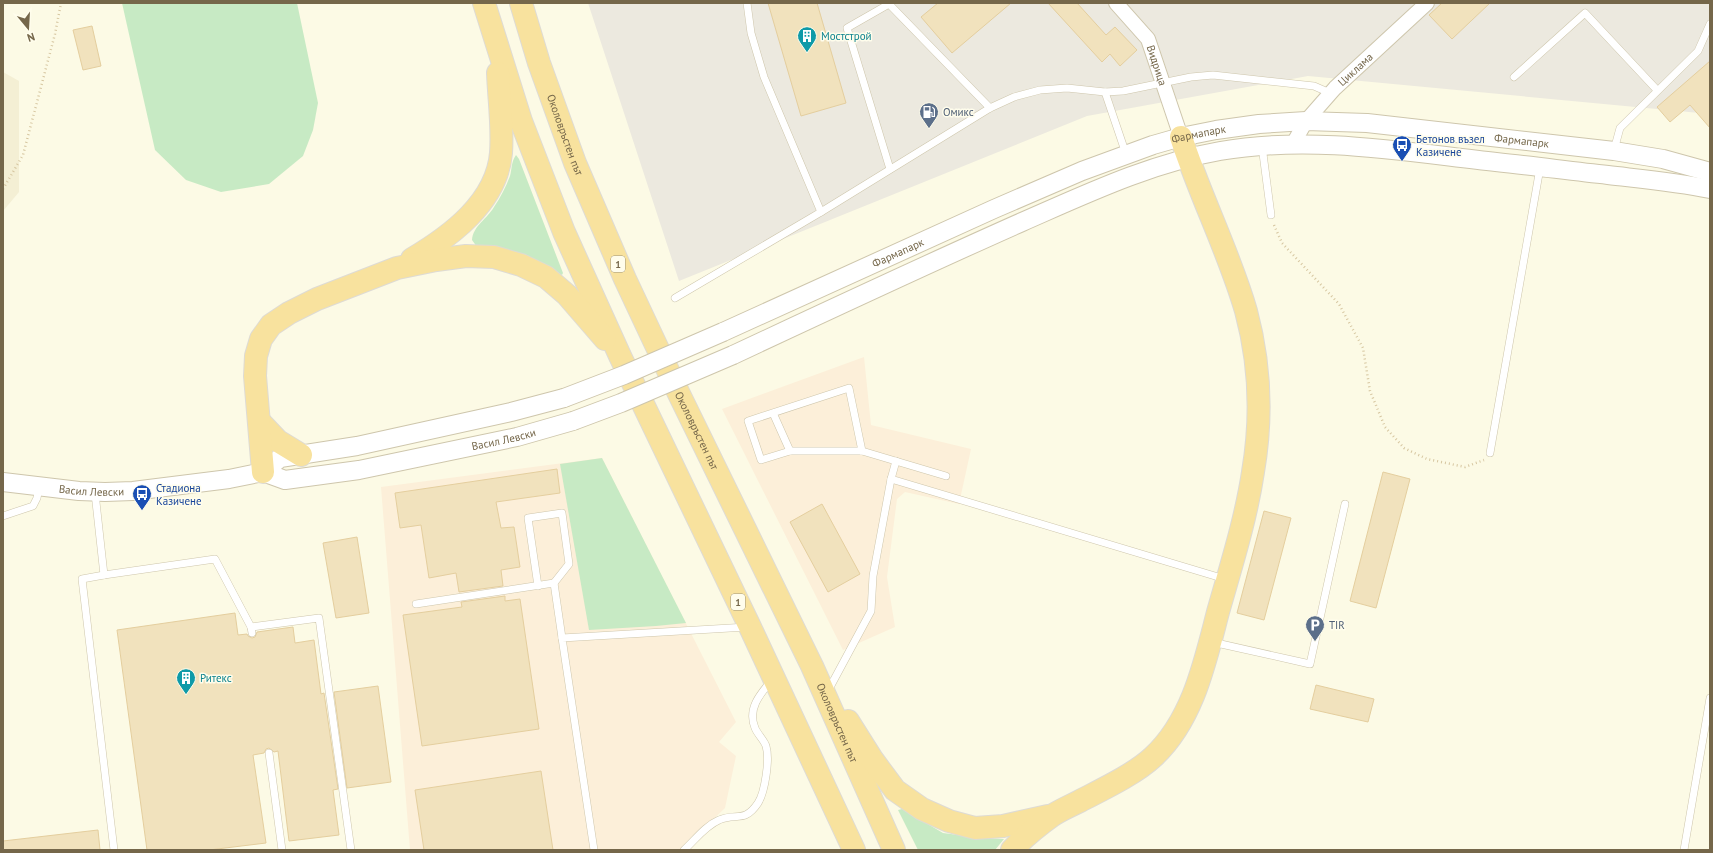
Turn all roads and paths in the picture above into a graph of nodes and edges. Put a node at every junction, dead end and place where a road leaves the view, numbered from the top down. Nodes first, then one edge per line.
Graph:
1 (61, 3) edge
2 (484, 3) edge
3 (521, 3) edge
4 (747, 3) edge
5 (1116, 3) edge
6 (1427, 3) edge
7 (1710, 24) edge
8 (497, 49) junction
9 (1514, 77) dead end
10 (1164, 83) junction
11 (1656, 90) junction
12 (1105, 92) junction
13 (1330, 93) junction
14 (990, 108) junction
15 (1306, 121) junction
16 (1181, 137) junction
17 (1293, 144) junction
18 (1262, 146) junction
19 (1614, 151) junction
20 (1126, 154) junction
21 (1188, 158) junction
22 (1540, 167) junction
23 (890, 169) junction
24 (1710, 172) edge
25 (1610, 176) junction
26 (3, 189) edge
27 (1710, 189) edge
28 (821, 212) junction
29 (1271, 215) joint
30 (397, 268) junction
31 (675, 298) dead end
32 (724, 332) joint
33 (733, 355) joint
34 (620, 356) junction
35 (773, 413) junction
36 (259, 422) junction
37 (790, 451) junction
38 (862, 451) junction
39 (1490, 453) joint
40 (301, 455) junction
41 (896, 461) junction
42 (263, 472) junction
43 (946, 476) dead end
44 (891, 479) junction
45 (3, 482) edge
46 (39, 486) junction
47 (95, 491) junction
48 (1345, 504) dead end
49 (3, 516) edge
50 (104, 575) junction
51 (1227, 580) junction
52 (554, 583) junction
53 (538, 586) junction
54 (416, 604) dead end
55 (750, 627) junction
56 (562, 638) junction
57 (1210, 641) junction
58 (812, 666) junction
59 (774, 678) junction
60 (829, 689) junction
61 (1710, 698) edge
62 (269, 753) dead end
63 (1053, 814) junction
64 (114, 850) edge
65 (282, 850) edge
66 (350, 850) edge
67 (594, 850) edge
68 (684, 850) edge
69 (854, 850) edge
70 (894, 850) edge
71 (1012, 850) edge
72 (1684, 850) edge

1 - 26 path
2 - 8 highway, 1
3 - 58 highway, Околовръстен път / 1
4 - 28 lane
5 - 10 street, Видрица
6 - 13 street, Циклама
7 - 11 lane
8 - 30 highway
8 - 34 highway, 1
9 - 11 lane
10 - 12 lane
10 - 13 lane
10 - 16 street, Видрица
11 - 19 lane
12 - 14 lane
12 - 20 lane
13 - 15 street, Циклама
14 - 23 lane
14 - 23 lane
15 - 16 street, Фармапарк
15 - 17 street, Циклама
15 - 19 street, Фармапарк
16 - 20 street, Фармапарк
16 - 21 highway
17 - 18 street, Фармапарк
17 - 22 street, Фармапарк
18 - 21 street, Фармапарк
18 - 29 lane
19 - 24 street, Фармапарк
19 - 25 street
20 - 32 street, Фармапарк
21 - 33 street, Фармапарк
21 - 51 highway
22 - 25 street, Фармапарк
22 - 39 lane
23 - 28 lane
25 - 27 street, Фармапарк
28 - 31 lane
29 - 39 path
30 - 34 highway
30 - 36 highway
32 - 40 street, Васил Левски, bridge
33 - 42 street, Васил Левски, bridge
34 - 55 highway, 1
35 - 37 lane
35 - 37 lane
35 - 38 lane
36 - 40 highway
36 - 42 highway
37 - 38 lane
38 - 41 lane
40 - 42 street, Васил Левски
41 - 43 lane
41 - 44 lane
42 - 47 street, Васил Левски
44 - 51 lane
44 - 60 lane
45 - 46 street, Васил Левски
46 - 47 street, Васил Левски
46 - 49 lane
47 - 50 lane
48 - 57 lane
50 - 64 lane
50 - 66 lane
51 - 57 highway
52 - 53 lane
52 - 53 lane
52 - 56 lane
53 - 54 lane
55 - 56 lane
55 - 59 highway, 1
56 - 67 lane
57 - 63 highway
58 - 60 highway
58 - 70 highway, Околовръстен път / 1
59 - 68 lane
59 - 69 highway, 1
60 - 63 highway
61 - 72 lane
62 - 65 lane
63 - 71 highway

